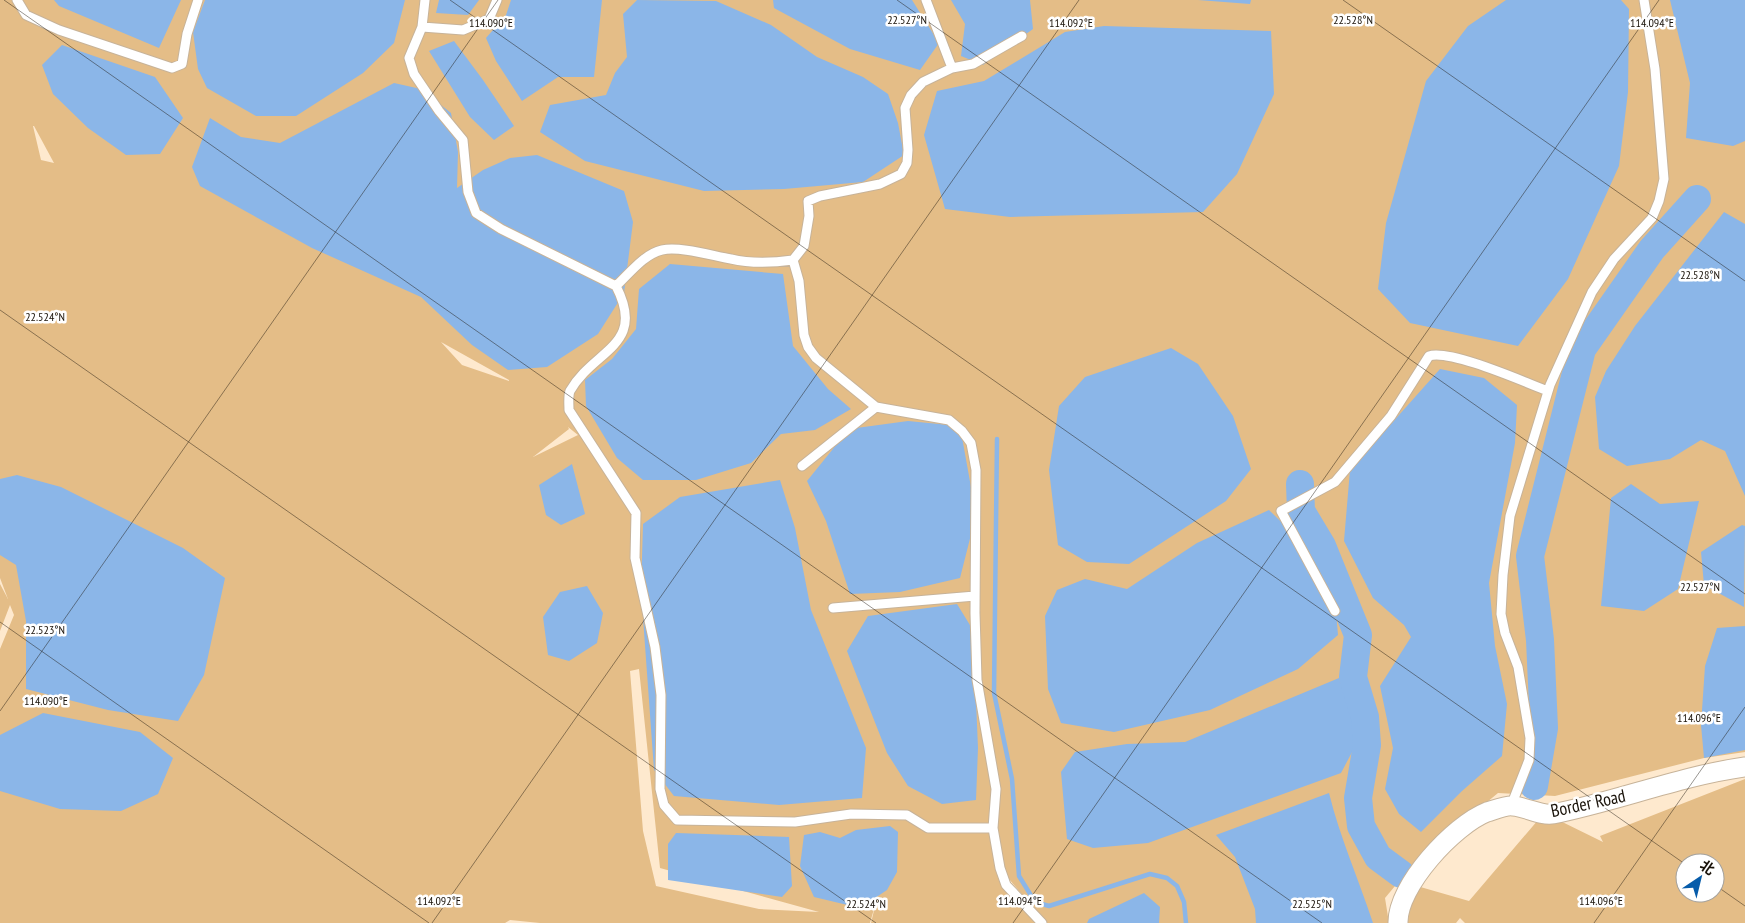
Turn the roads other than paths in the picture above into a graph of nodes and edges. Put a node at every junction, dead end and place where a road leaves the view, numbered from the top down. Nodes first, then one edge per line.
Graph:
1 (17, 0) edge
2 (198, 0) edge
3 (426, 0) edge
4 (497, 0) edge
5 (926, 0) edge
6 (1644, 0) edge
7 (422, 27) junction
8 (1022, 36) dead end
9 (952, 68) junction
10 (793, 260) junction
11 (616, 286) junction
12 (1548, 391) junction
13 (876, 407) junction
14 (802, 466) dead end
15 (975, 596) junction
16 (833, 608) dead end
17 (1335, 610) dead end
18 (1745, 767) edge
19 (1511, 806) junction
20 (993, 828) junction
21 (1042, 923) edge
22 (1398, 923) edge

1 - 2 lane
3 - 7 lane
4 - 7 lane
5 - 9 lane
6 - 12 lane
7 - 11 lane
8 - 9 lane
9 - 10 lane
10 - 11 lane
10 - 13 lane
11 - 20 lane
12 - 17 lane
12 - 19 lane
13 - 14 lane
13 - 15 lane
15 - 16 lane
15 - 20 lane
18 - 19 street, Border Road
19 - 22 street, Border Road
20 - 21 lane

